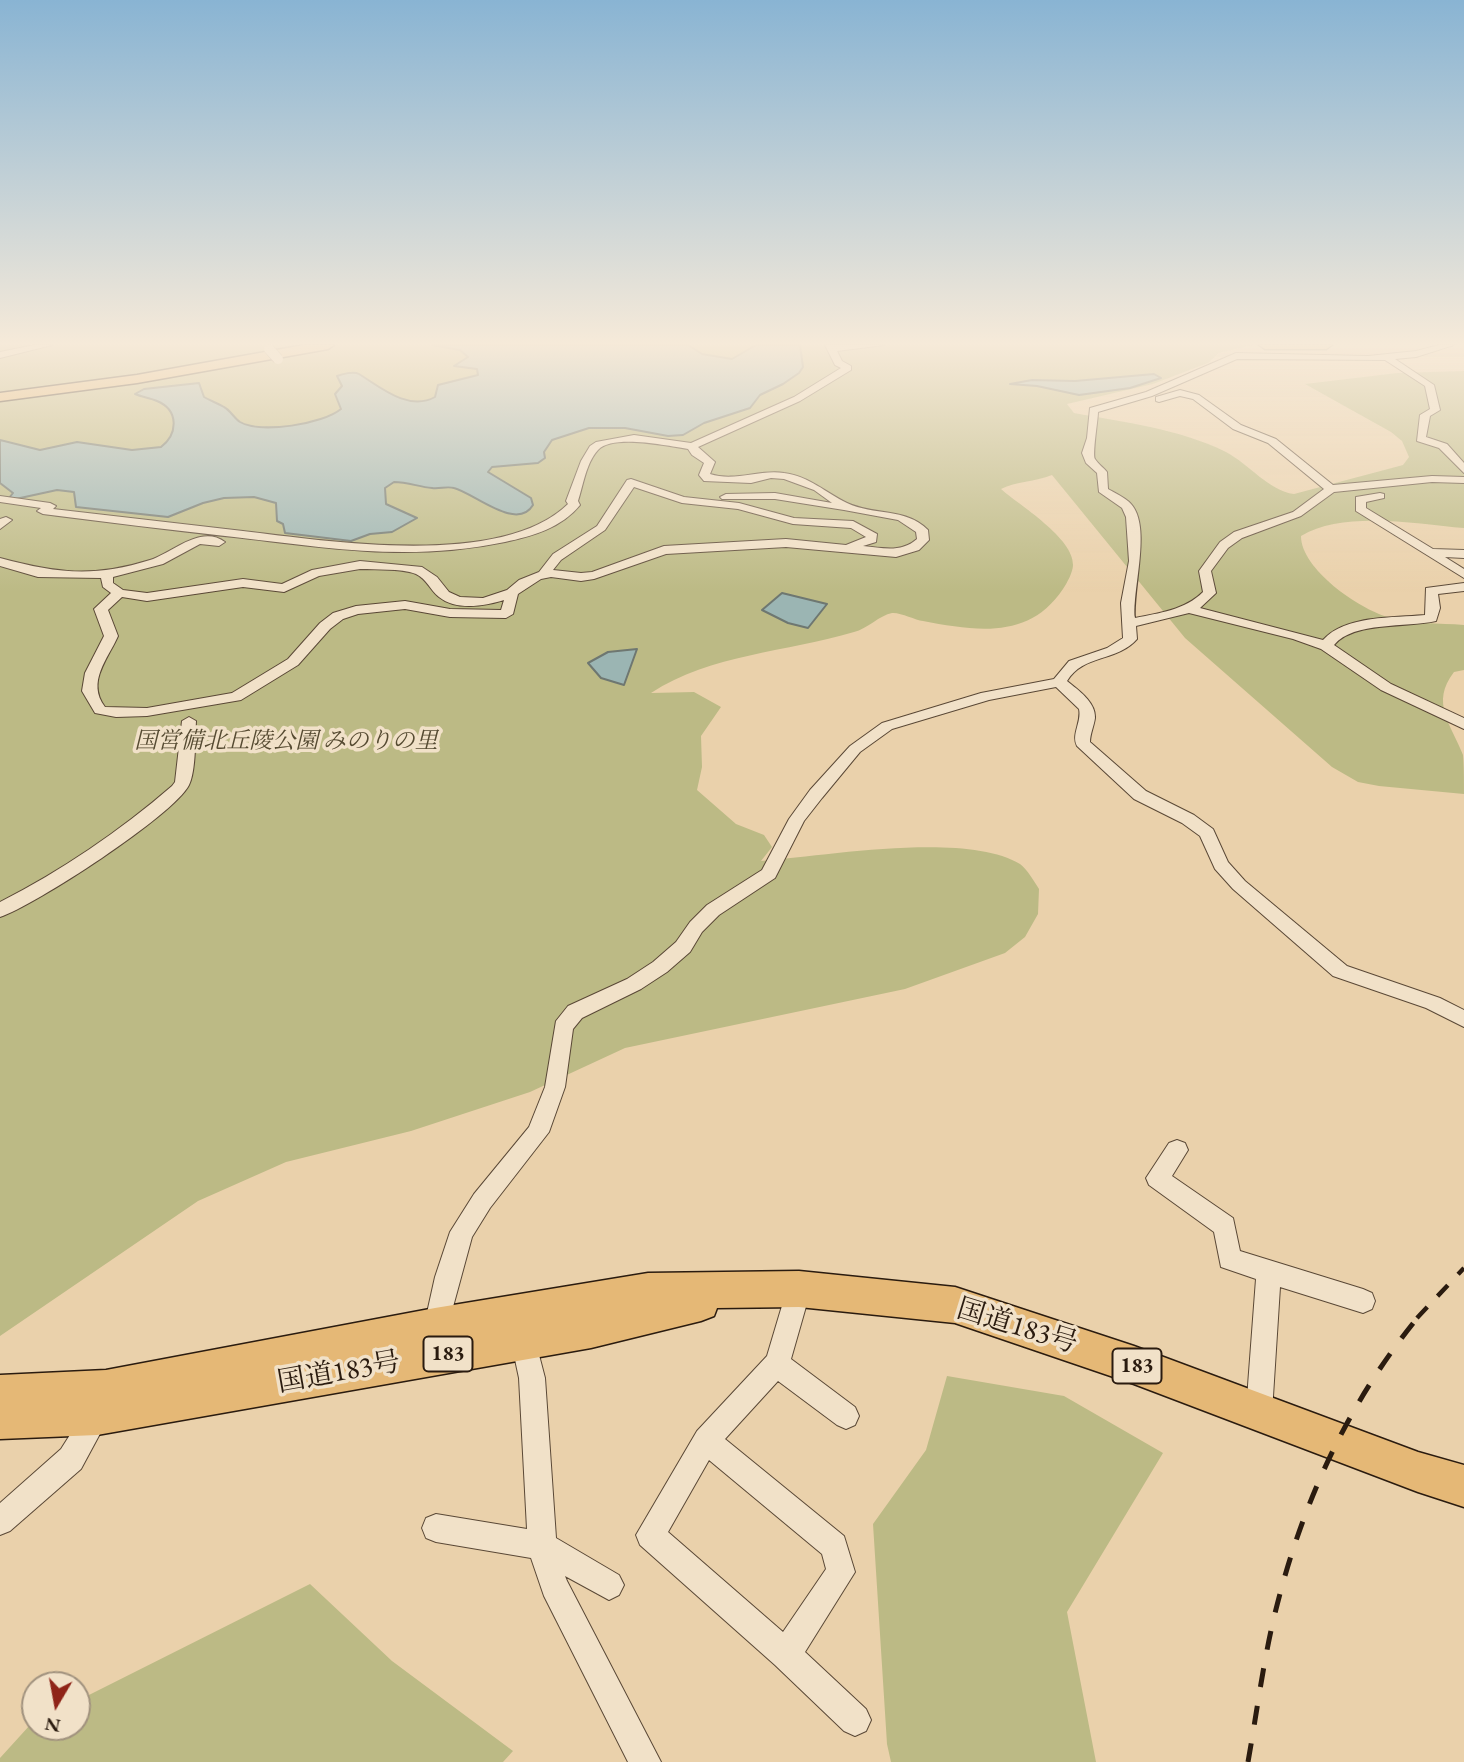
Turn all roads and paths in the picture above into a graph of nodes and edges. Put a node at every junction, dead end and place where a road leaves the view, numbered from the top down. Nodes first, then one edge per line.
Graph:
1 (734, 427) edge
2 (1092, 427) edge
3 (1238, 427) edge
4 (1423, 427) edge
5 (692, 446) junction
6 (1464, 470) edge
7 (1464, 480) edge
8 (1413, 482) junction
9 (1331, 489) junction
10 (660, 491) junction
11 (0, 499) edge
12 (851, 509) junction
13 (296, 544) junction
14 (841, 548) junction
15 (1430, 553) junction
16 (1464, 554) edge
17 (0, 562) edge
18 (544, 573) junction
19 (107, 574) junction
20 (1464, 575) edge
21 (1464, 587) edge
22 (118, 593) junction
23 (512, 593) junction
24 (1186, 608) junction
25 (1131, 623) junction
26 (1326, 646) junction
27 (1059, 682) junction
28 (188, 721) dead end
29 (1464, 724) edge
30 (0, 910) edge
31 (1464, 1019) edge
32 (1177, 1150) dead end
33 (1269, 1272) junction
34 (799, 1289) junction
35 (1363, 1301) dead end
36 (524, 1341) junction
37 (435, 1342) junction
38 (776, 1364) junction
39 (0, 1394) edge
40 (101, 1402) junction
41 (1259, 1412) junction
42 (846, 1416) dead end
43 (0, 1419) edge
44 (706, 1440) junction
45 (1464, 1486) edge
46 (0, 1521) edge
47 (436, 1528) dead end
48 (542, 1546) junction
49 (608, 1585) dead end
50 (786, 1654) junction
51 (855, 1720) dead end
52 (643, 1761) edge

1 - 5 street
2 - 25 street
3 - 9 street
4 - 6 street
5 - 12 street
5 - 13 street
7 - 8 street
8 - 9 street
8 - 15 street
9 - 24 street
10 - 12 street
10 - 14 street
10 - 18 street
11 - 13 street
12 - 14 street
13 - 19 street
14 - 18 street
15 - 16 street
15 - 20 street
17 - 19 street
18 - 23 street
19 - 22 street
21 - 26 street
22 - 23 street
22 - 23 street
24 - 25 street
24 - 26 street
25 - 27 street
26 - 29 street
27 - 31 street
27 - 37 street
28 - 30 street
32 - 33 street
33 - 35 street
33 - 41 street
34 - 36 highway, 国道183号 / 183
34 - 37 highway, 国道183号 / 183
34 - 38 street
34 - 41 highway, 国道183号 / 183
36 - 37 highway, 国道183号 / 183
36 - 48 street
37 - 40 highway, 国道183号 / 183
38 - 42 street
38 - 44 street
39 - 40 highway, 国道183号 / 183
40 - 43 highway, 国道183号 / 183
40 - 46 street
41 - 45 highway, 国道183号 / 183
44 - 50 street
44 - 50 street
47 - 48 street
48 - 49 street
48 - 52 street
50 - 51 street

